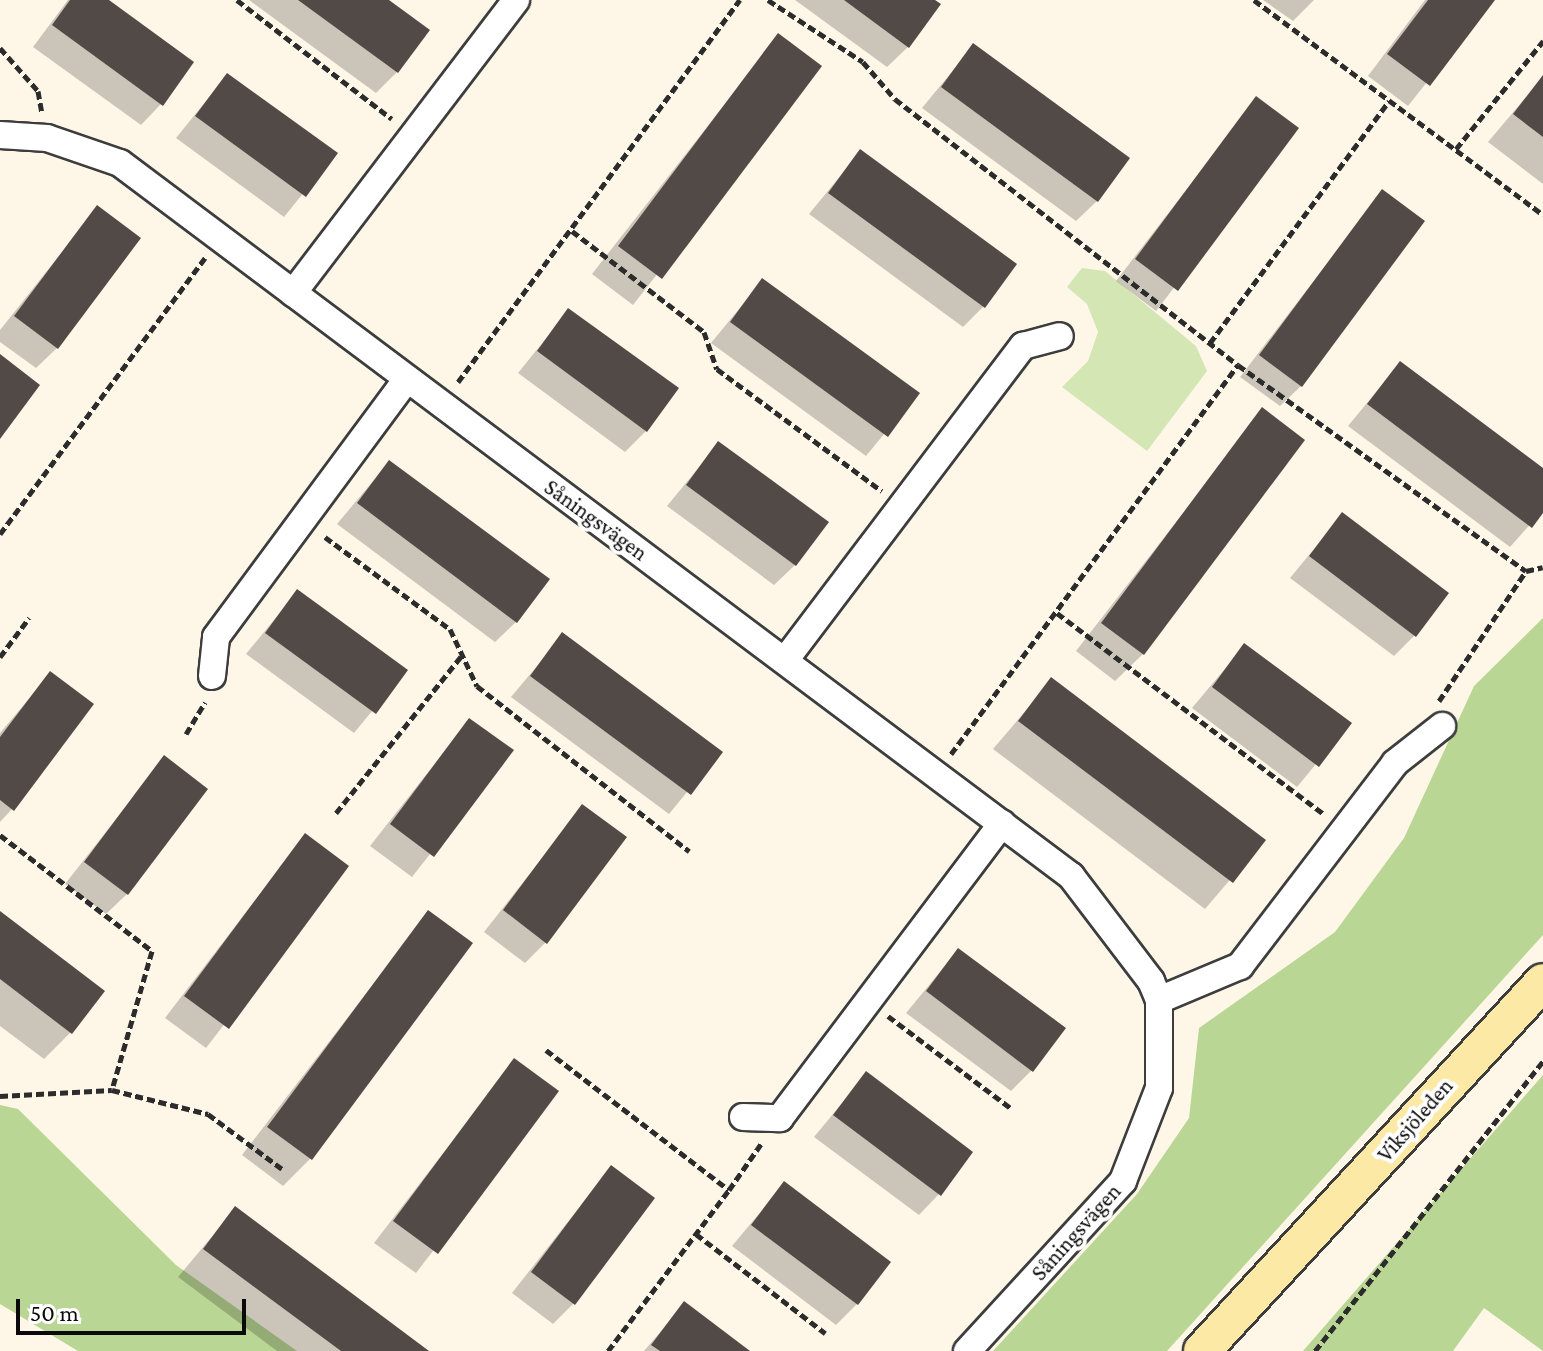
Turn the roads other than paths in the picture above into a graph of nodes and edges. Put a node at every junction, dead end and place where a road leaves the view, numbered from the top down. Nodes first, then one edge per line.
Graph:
1 (516, 0) edge
2 (0, 135) edge
3 (293, 293) junction
4 (1060, 336) dead end
5 (406, 380) junction
6 (786, 659) junction
7 (212, 676) road end
8 (1442, 726) road end
9 (1002, 823) junction
10 (1543, 982) edge
11 (1159, 1000) junction
12 (743, 1117) dead end
13 (1290, 1262) junction
14 (967, 1351) edge
15 (1202, 1351) edge
16 (1231, 1351) edge

1 - 3 street
2 - 3 street, Såningsvägen
3 - 5 street, Såningsvägen
4 - 6 street
5 - 6 street, Såningsvägen
5 - 7 street
6 - 9 street, Såningsvägen
8 - 11 street
9 - 11 street, Såningsvägen
9 - 12 street
10 - 13 main road, Viksjöleden
11 - 14 street, Såningsvägen
13 - 15 main road, Viksjöleden
13 - 16 main road, Viksjöleden

